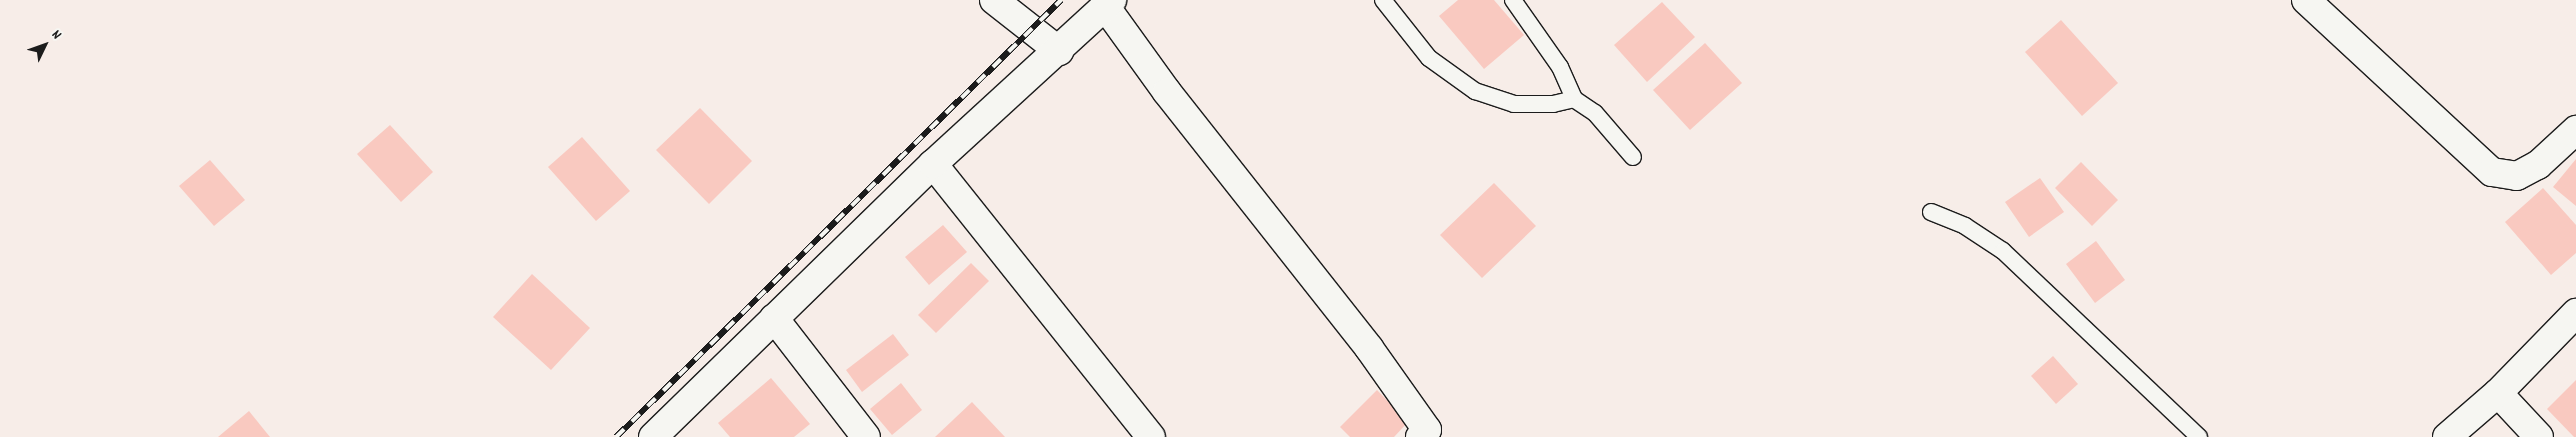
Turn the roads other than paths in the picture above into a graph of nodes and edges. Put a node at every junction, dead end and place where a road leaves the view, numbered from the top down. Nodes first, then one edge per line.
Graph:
1 (994, 0) edge
2 (1383, 0) edge
3 (1513, 0) edge
4 (2306, 0) edge
5 (1109, 3) edge
6 (1059, 51) junction
7 (1574, 99) junction
8 (2576, 130) edge
9 (1633, 157) dead end
10 (933, 164) junction
11 (1931, 212) dead end
12 (2576, 313) edge
13 (774, 318) junction
14 (2498, 393) junction
15 (653, 437) edge
16 (866, 437) edge
17 (1151, 437) edge
18 (1420, 437) edge
19 (2199, 437) edge
20 (2447, 437) edge
21 (2539, 437) edge

1 - 6 street
2 - 7 lane
3 - 7 lane
4 - 8 street
5 - 6 street
5 - 18 street
6 - 10 street
7 - 9 lane
10 - 13 street
10 - 17 street
11 - 19 lane
12 - 14 street
13 - 15 street
13 - 16 street
14 - 20 street
14 - 21 street

